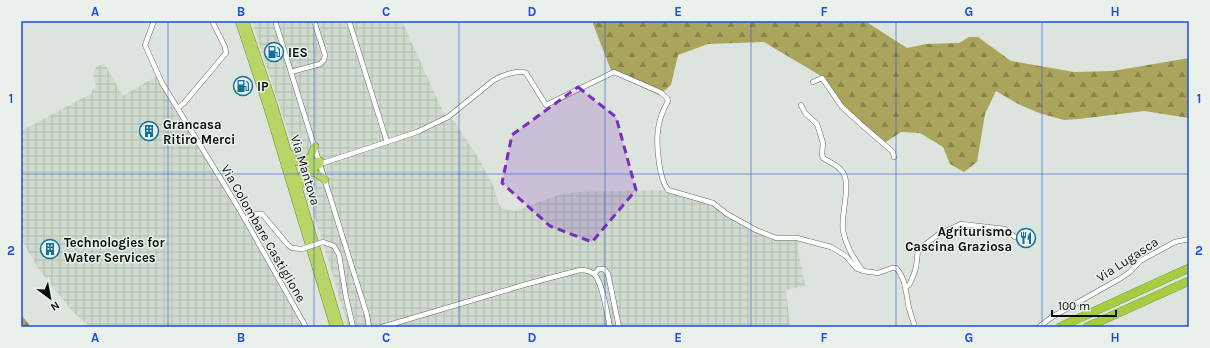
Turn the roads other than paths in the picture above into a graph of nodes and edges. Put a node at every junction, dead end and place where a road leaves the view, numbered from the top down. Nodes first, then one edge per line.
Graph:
1 (154, 21) edge
2 (212, 21) edge
3 (239, 21) edge
4 (245, 21) edge
5 (275, 21) edge
6 (314, 21) edge
7 (349, 21) edge
8 (292, 72) junction
9 (813, 82) dead end
10 (801, 105) dead end
11 (178, 108) junction
12 (284, 140) junction
13 (387, 142) junction
14 (315, 146) junction
15 (894, 157) dead end
16 (320, 162) junction
17 (302, 163) junction
18 (308, 172) junction
19 (325, 180) junction
20 (300, 191) junction
21 (245, 219) junction
22 (1015, 237) dead end
23 (1189, 239) edge
24 (1189, 268) edge
25 (863, 271) junction
26 (594, 274) junction
27 (1189, 281) edge
28 (906, 287) junction
29 (329, 311) junction
30 (306, 327) edge
31 (331, 327) edge
32 (334, 327) edge
33 (340, 327) edge
34 (353, 327) edge
35 (369, 327) edge
36 (382, 327) edge
37 (610, 327) edge
38 (620, 327) edge
39 (916, 327) edge
40 (1039, 327) edge
41 (1060, 327) edge
42 (1087, 327) edge

1 - 11 street, Via Colombare Castiglione
2 - 11 street
3 - 29 highway, Via Mantova
4 - 12 highway, Via Mantova
5 - 8 street
6 - 8 street
7 - 13 street
8 - 14 street
9 - 15 street
10 - 25 street
11 - 21 street, Via Colombare Castiglione
12 - 17 highway
12 - 20 highway, Via Mantova
13 - 16 street
13 - 25 street
14 - 16 street
14 - 17 highway
16 - 17 highway
16 - 18 highway
16 - 19 street
18 - 19 highway
18 - 20 highway
19 - 35 street
20 - 33 highway, Via Mantova
21 - 30 street, Via Colombare Castiglione
21 - 34 street, bridge
22 - 28 street
23 - 40 street, Via Lugasca
24 - 41 highway
25 - 28 street
26 - 36 street
26 - 37 street
26 - 38 street
27 - 42 highway
28 - 39 street
29 - 31 highway
29 - 32 highway, Via Mantova

